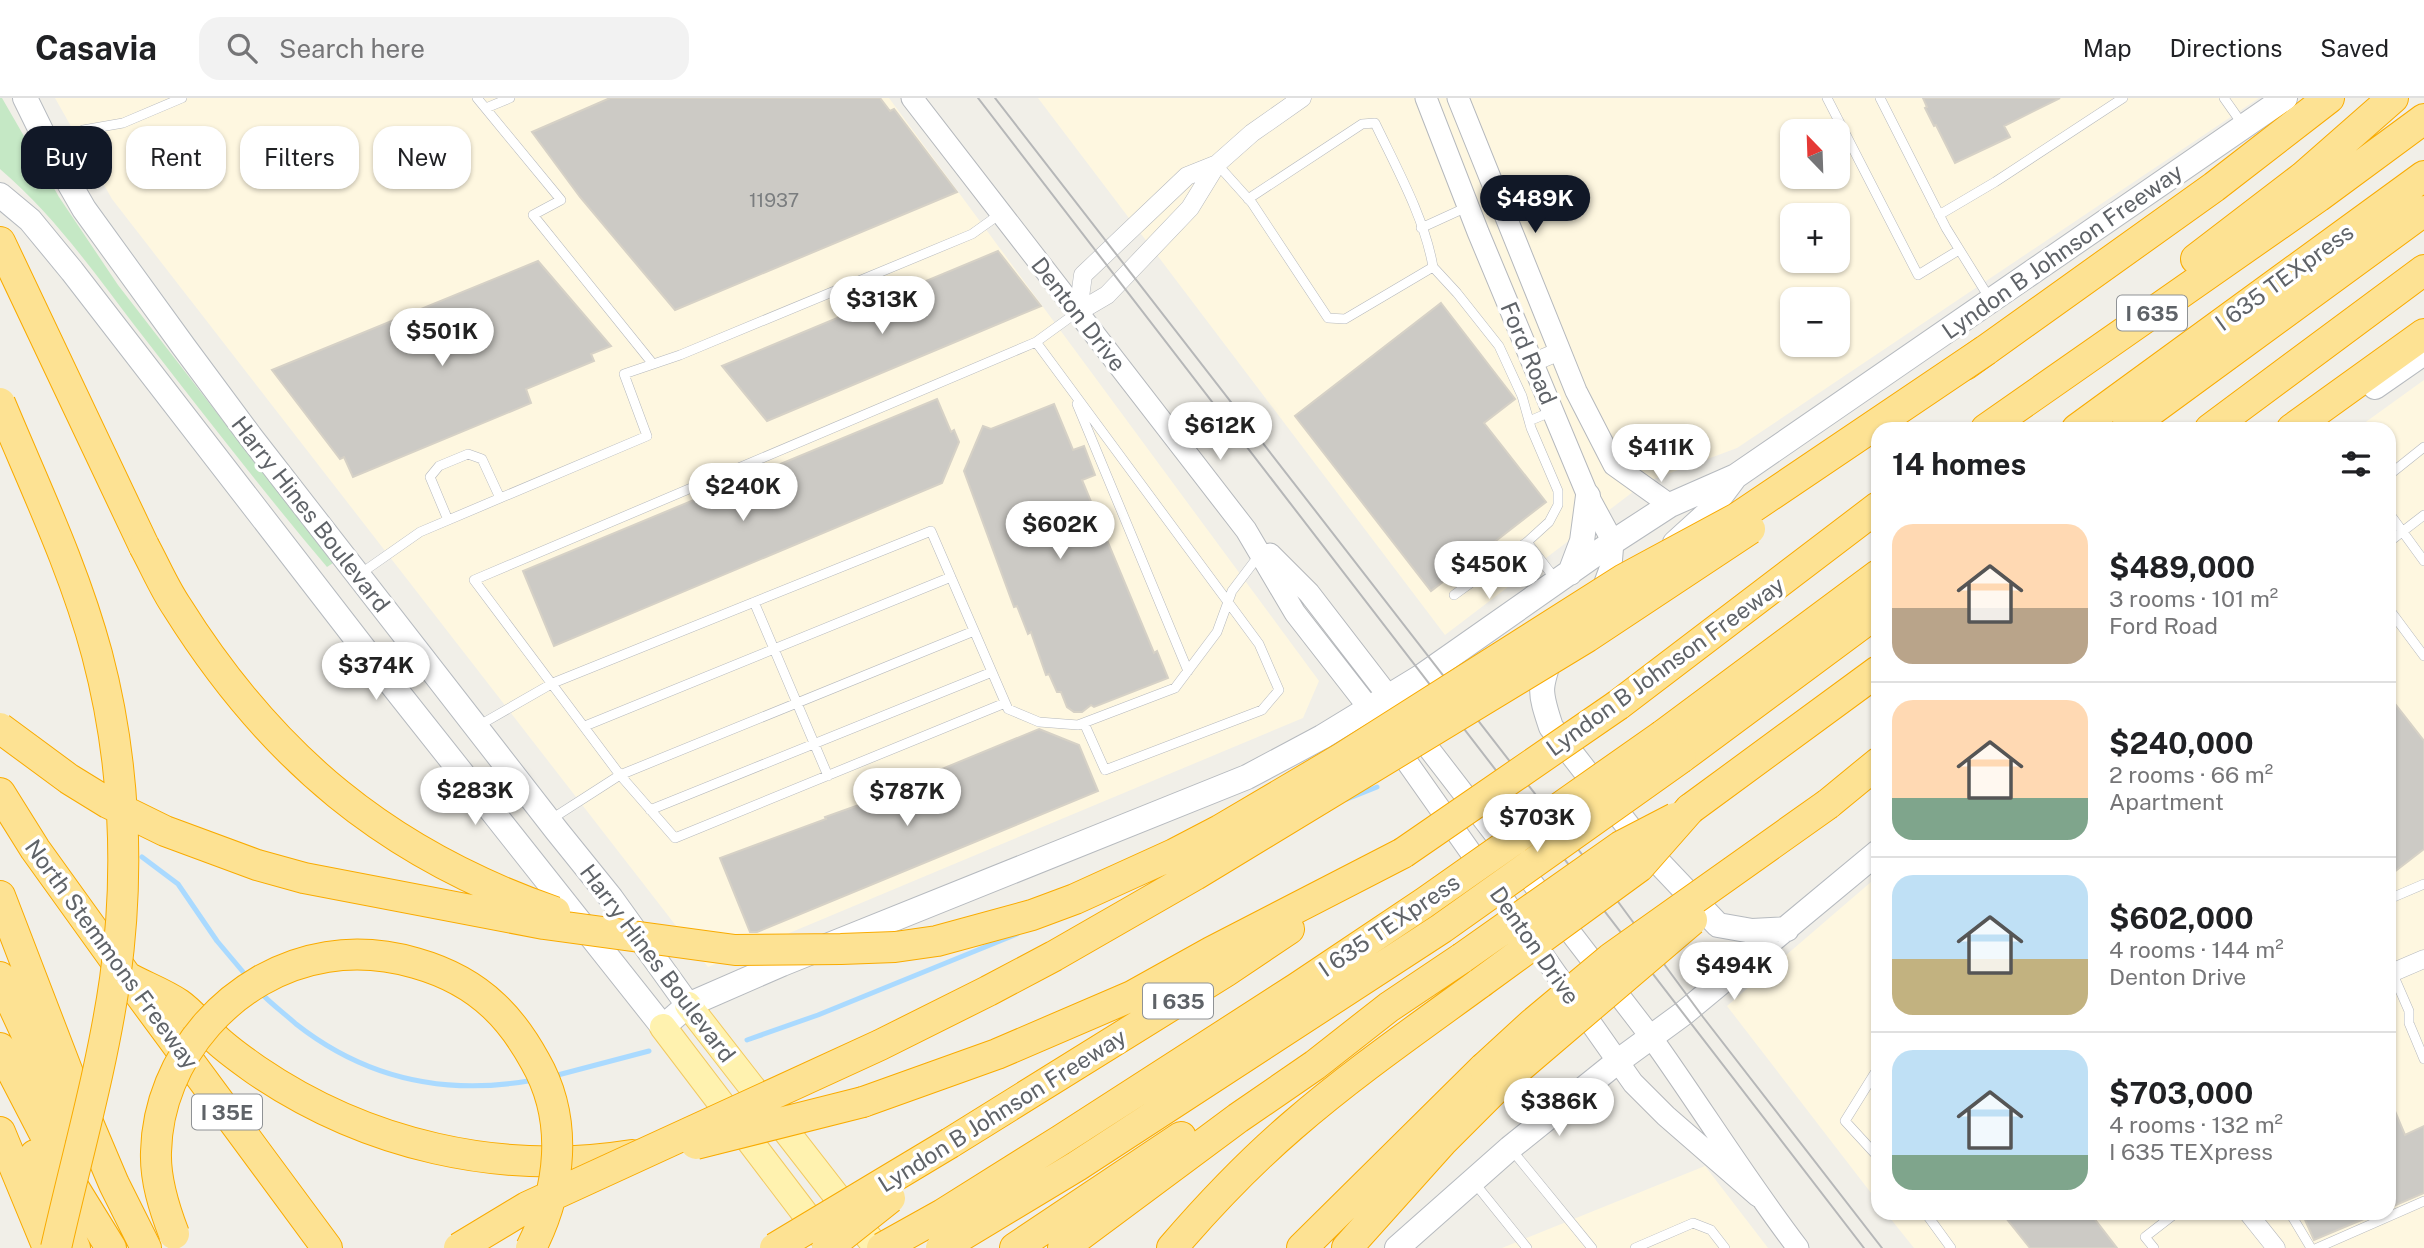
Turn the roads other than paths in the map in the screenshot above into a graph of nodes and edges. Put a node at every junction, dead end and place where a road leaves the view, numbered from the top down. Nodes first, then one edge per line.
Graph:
1 (25, 98) edge
2 (182, 98) edge
3 (477, 98) edge
4 (510, 98) edge
5 (912, 98) edge
6 (1301, 98) edge
7 (1426, 98) edge
8 (1458, 98) edge
9 (1826, 98) edge
10 (1880, 98) edge
11 (2123, 98) edge
12 (2224, 98) edge
13 (2329, 98) edge
14 (2348, 98) edge
15 (2393, 98) edge
16 (2278, 101) edge
17 (486, 108) junction
18 (2424, 119) edge
19 (38, 126) edge
20 (106, 126) edge
21 (2244, 127) junction
22 (2255, 156) junction
23 (1217, 163) junction
24 (2424, 176) edge
25 (73, 189) edge
26 (0, 195) edge
27 (1248, 199) junction
28 (1468, 206) junction
29 (2424, 211) edge
30 (1001, 213) junction
31 (1939, 215) junction
32 (1421, 228) junction
33 (0, 242) edge
34 (1959, 250) junction
35 (1433, 267) junction
36 (2420, 274) edge
37 (1991, 301) junction
38 (1078, 312) junction
39 (2424, 334) edge
40 (1522, 335) junction
41 (1036, 342) junction
42 (1499, 346) junction
43 (1986, 349) junction
44 (1560, 351) junction
45 (2424, 353) edge
46 (1534, 362) junction
47 (653, 364) junction
48 (1071, 390) junction
49 (0, 402) edge
50 (1553, 411) junction
51 (1529, 421) junction
52 (1878, 422) edge
53 (1890, 422) edge
54 (1989, 422) edge
55 (1996, 422) edge
56 (2087, 422) edge
57 (2136, 422) edge
58 (2219, 422) edge
59 (2302, 422) edge
60 (2324, 422) edge
61 (1871, 427) edge
62 (1871, 437) edge
63 (2424, 447) edge
64 (2396, 469) edge
65 (1735, 476) junction
66 (1588, 496) junction
67 (500, 498) junction
68 (1670, 505) junction
69 (1871, 513) edge
70 (2424, 515) edge
71 (448, 520) junction
72 (2396, 522) edge
73 (1246, 530) junction
74 (2403, 531) junction
75 (2396, 536) edge
76 (1527, 541) junction
77 (1612, 542) junction
78 (1260, 554) junction
79 (2424, 561) edge
80 (359, 575) junction
81 (951, 576) junction
82 (1564, 577) junction
83 (1871, 580) edge
84 (1454, 596) dead end
85 (1229, 600) junction
86 (754, 602) junction
87 (1596, 608) junction
88 (1871, 617) edge
89 (2396, 618) edge
90 (974, 631) junction
91 (774, 649) junction
92 (2424, 656) edge
93 (1188, 671) junction
94 (992, 672) junction
95 (1871, 676) edge
96 (553, 683) junction
97 (1380, 702) junction
98 (797, 703) junction
99 (1005, 703) junction
100 (1084, 723) junction
101 (585, 726) junction
102 (476, 727) junction
103 (0, 728) edge
104 (814, 743) junction
105 (444, 751) junction
106 (1871, 769) edge
107 (620, 775) junction
108 (828, 776) junction
109 (0, 793) edge
110 (1698, 804) junction
111 (1828, 804) junction
112 (650, 810) junction
113 (549, 821) junction
114 (1403, 853) junction
115 (1871, 858) edge
116 (2424, 884) edge
117 (0, 896) edge
118 (2396, 896) edge
119 (1787, 929) junction
120 (615, 933) junction
121 (2424, 959) edge
122 (2396, 971) edge
123 (0, 977) edge
124 (127, 977) junction
125 (2396, 985) edge
126 (688, 1006) junction
127 (1389, 1007) junction
128 (663, 1027) junction
129 (1651, 1037) junction
130 (0, 1048) edge
131 (0, 1059) edge
132 (2424, 1059) edge
133 (1617, 1062) junction
134 (1871, 1079) edge
135 (0, 1132) edge
136 (950, 1143) junction
137 (1510, 1148) junction
138 (1871, 1149) edge
139 (1472, 1180) junction
140 (1758, 1196) junction
141 (2424, 1201) edge
142 (2396, 1213) edge
143 (1931, 1220) edge
144 (2167, 1220) edge
145 (2254, 1220) edge
146 (2294, 1220) edge
147 (2381, 1220) edge
148 (177, 1241) edge
149 (48, 1248) edge
150 (56, 1248) edge
151 (75, 1248) edge
152 (111, 1248) edge
153 (139, 1248) edge
154 (146, 1248) edge
155 (327, 1248) edge
156 (459, 1248) edge
157 (531, 1248) edge
158 (775, 1248) edge
159 (829, 1248) edge
160 (877, 1248) edge
161 (882, 1248) edge
162 (941, 1248) edge
163 (1015, 1248) edge
164 (1063, 1248) edge
165 (1172, 1248) edge
166 (1302, 1248) edge
167 (1347, 1248) edge
168 (1397, 1248) edge
169 (1527, 1248) edge
170 (1592, 1248) edge
171 (1634, 1248) edge
172 (1725, 1248) edge
173 (1798, 1248) edge
174 (1951, 1248) edge
175 (2154, 1248) edge
176 (2276, 1248) edge
177 (2311, 1248) edge
178 (2317, 1248) edge

1 - 19 main road, Harry Hines Boulevard
2 - 20 lane
3 - 17 lane
4 - 17 lane
5 - 30 street, Denton Drive
6 - 23 street
7 - 28 street, Ford Road
8 - 44 street, Ford Road
9 - 34 lane
10 - 31 lane
11 - 31 lane
12 - 21 lane
13 - 22 highway
14 - 22 highway
15 - 54 highway
16 - 21 main road, Lyndon B Johnson Freeway
17 - 47 lane
18 - 55 highway, I 635
21 - 37 main road, Lyndon B Johnson Freeway
22 - 43 highway
23 - 27 lane
23 - 38 street
23 - 38 street
24 - 56 highway, I 635 TEXpress
25 - 80 main road, Harry Hines Boulevard
26 - 105 main road, Harry Hines Boulevard
27 - 32 lane
27 - 35 lane
28 - 32 lane
28 - 40 street, Ford Road
29 - 57 highway, I 635 TEXpress
30 - 38 street, Denton Drive
30 - 47 lane
31 - 34 lane
32 - 35 lane
33 - 120 highway, bridge
34 - 37 lane
35 - 42 lane
36 - 58 highway
37 - 65 main road, Lyndon B Johnson Freeway
38 - 41 lane
38 - 73 street, Denton Drive
39 - 59 highway
40 - 42 lane
40 - 46 street, Ford Road
41 - 48 lane
41 - 96 lane
42 - 51 lane
43 - 52 highway, bridge
43 - 53 highway, bridge
44 - 46 street
44 - 68 street, Ford Road
45 - 60 main road
46 - 50 street, Ford Road
47 - 67 lane
48 - 85 lane
48 - 93 lane
49 - 150 highway, bridge
50 - 51 lane
50 - 66 street, Ford Road
51 - 76 lane
61 - 120 highway, bridge
62 - 156 highway, bridge
63 - 64 lane
65 - 68 main road
65 - 87 main road
66 - 77 street, Ford Road
66 - 82 main road
67 - 71 lane
67 - 71 lane
68 - 77 main road
69 - 114 highway, Lyndon B Johnson Freeway / I 635, bridge
70 - 74 lane
71 - 80 lane
72 - 74 lane
73 - 78 street, Denton Drive
73 - 97 street, Denton Drive
74 - 75 lane
74 - 79 lane
76 - 82 lane
76 - 84 lane
77 - 82 main road
77 - 87 street
78 - 85 lane
78 - 97 street, Denton Drive
80 - 102 main road, Harry Hines Boulevard
81 - 86 lane
81 - 90 lane
81 - 91 lane
82 - 97 main road
83 - 161 highway, I 635 TEXpress, bridge
85 - 93 lane
85 - 100 lane
86 - 91 lane
86 - 96 lane
87 - 119 main road
88 - 162 highway, I 635 TEXpress, bridge
89 - 92 lane
90 - 94 lane
90 - 98 lane
91 - 98 lane
91 - 101 lane
93 - 100 lane
94 - 99 lane
94 - 104 lane
95 - 110 highway
96 - 101 lane
96 - 102 lane
97 - 126 main road
97 - 129 street, Denton Drive
97 - 133 street, Denton Drive
98 - 104 lane
98 - 107 lane
99 - 100 lane
99 - 108 lane
101 - 107 lane
102 - 105 main road
102 - 113 main road, Harry Hines Boulevard
103 - 120 highway, bridge
104 - 108 lane
104 - 112 lane
105 - 128 main road, Harry Hines Boulevard
106 - 111 highway
107 - 112 lane
107 - 113 lane
108 - 112 lane
109 - 124 highway, North Stemmons Freeway / I 35E
110 - 127 highway, bridge
110 - 165 highway, bridge
111 - 166 highway, bridge
111 - 167 highway, bridge
113 - 126 main road, Harry Hines Boulevard
114 - 124 highway, bridge
114 - 136 highway, Lyndon B Johnson Freeway / I 635
115 - 119 main road
116 - 118 lane
117 - 154 highway
119 - 129 main road
121 - 122 street
123 - 153 highway
124 - 155 highway, North Stemmons Freeway / I 35E
125 - 132 lane
126 - 128 main road
126 - 160 main road, Harry Hines Boulevard
127 - 163 highway
127 - 164 highway
128 - 159 main road, Harry Hines Boulevard
129 - 133 main road
129 - 140 street, Denton Drive
130 - 152 highway
131 - 151 highway
133 - 137 main road
133 - 140 street, Denton Drive
134 - 138 lane
135 - 149 highway
136 - 158 highway, Lyndon B Johnson Freeway / I 635, bridge
136 - 159 highway, bridge
137 - 139 main road
137 - 170 lane
139 - 168 main road
139 - 169 lane
140 - 173 street, Denton Drive
141 - 142 lane
143 - 174 lane
144 - 175 lane
145 - 176 street
146 - 177 lane
147 - 178 lane
148 - 157 highway, bridge
171 - 172 lane

